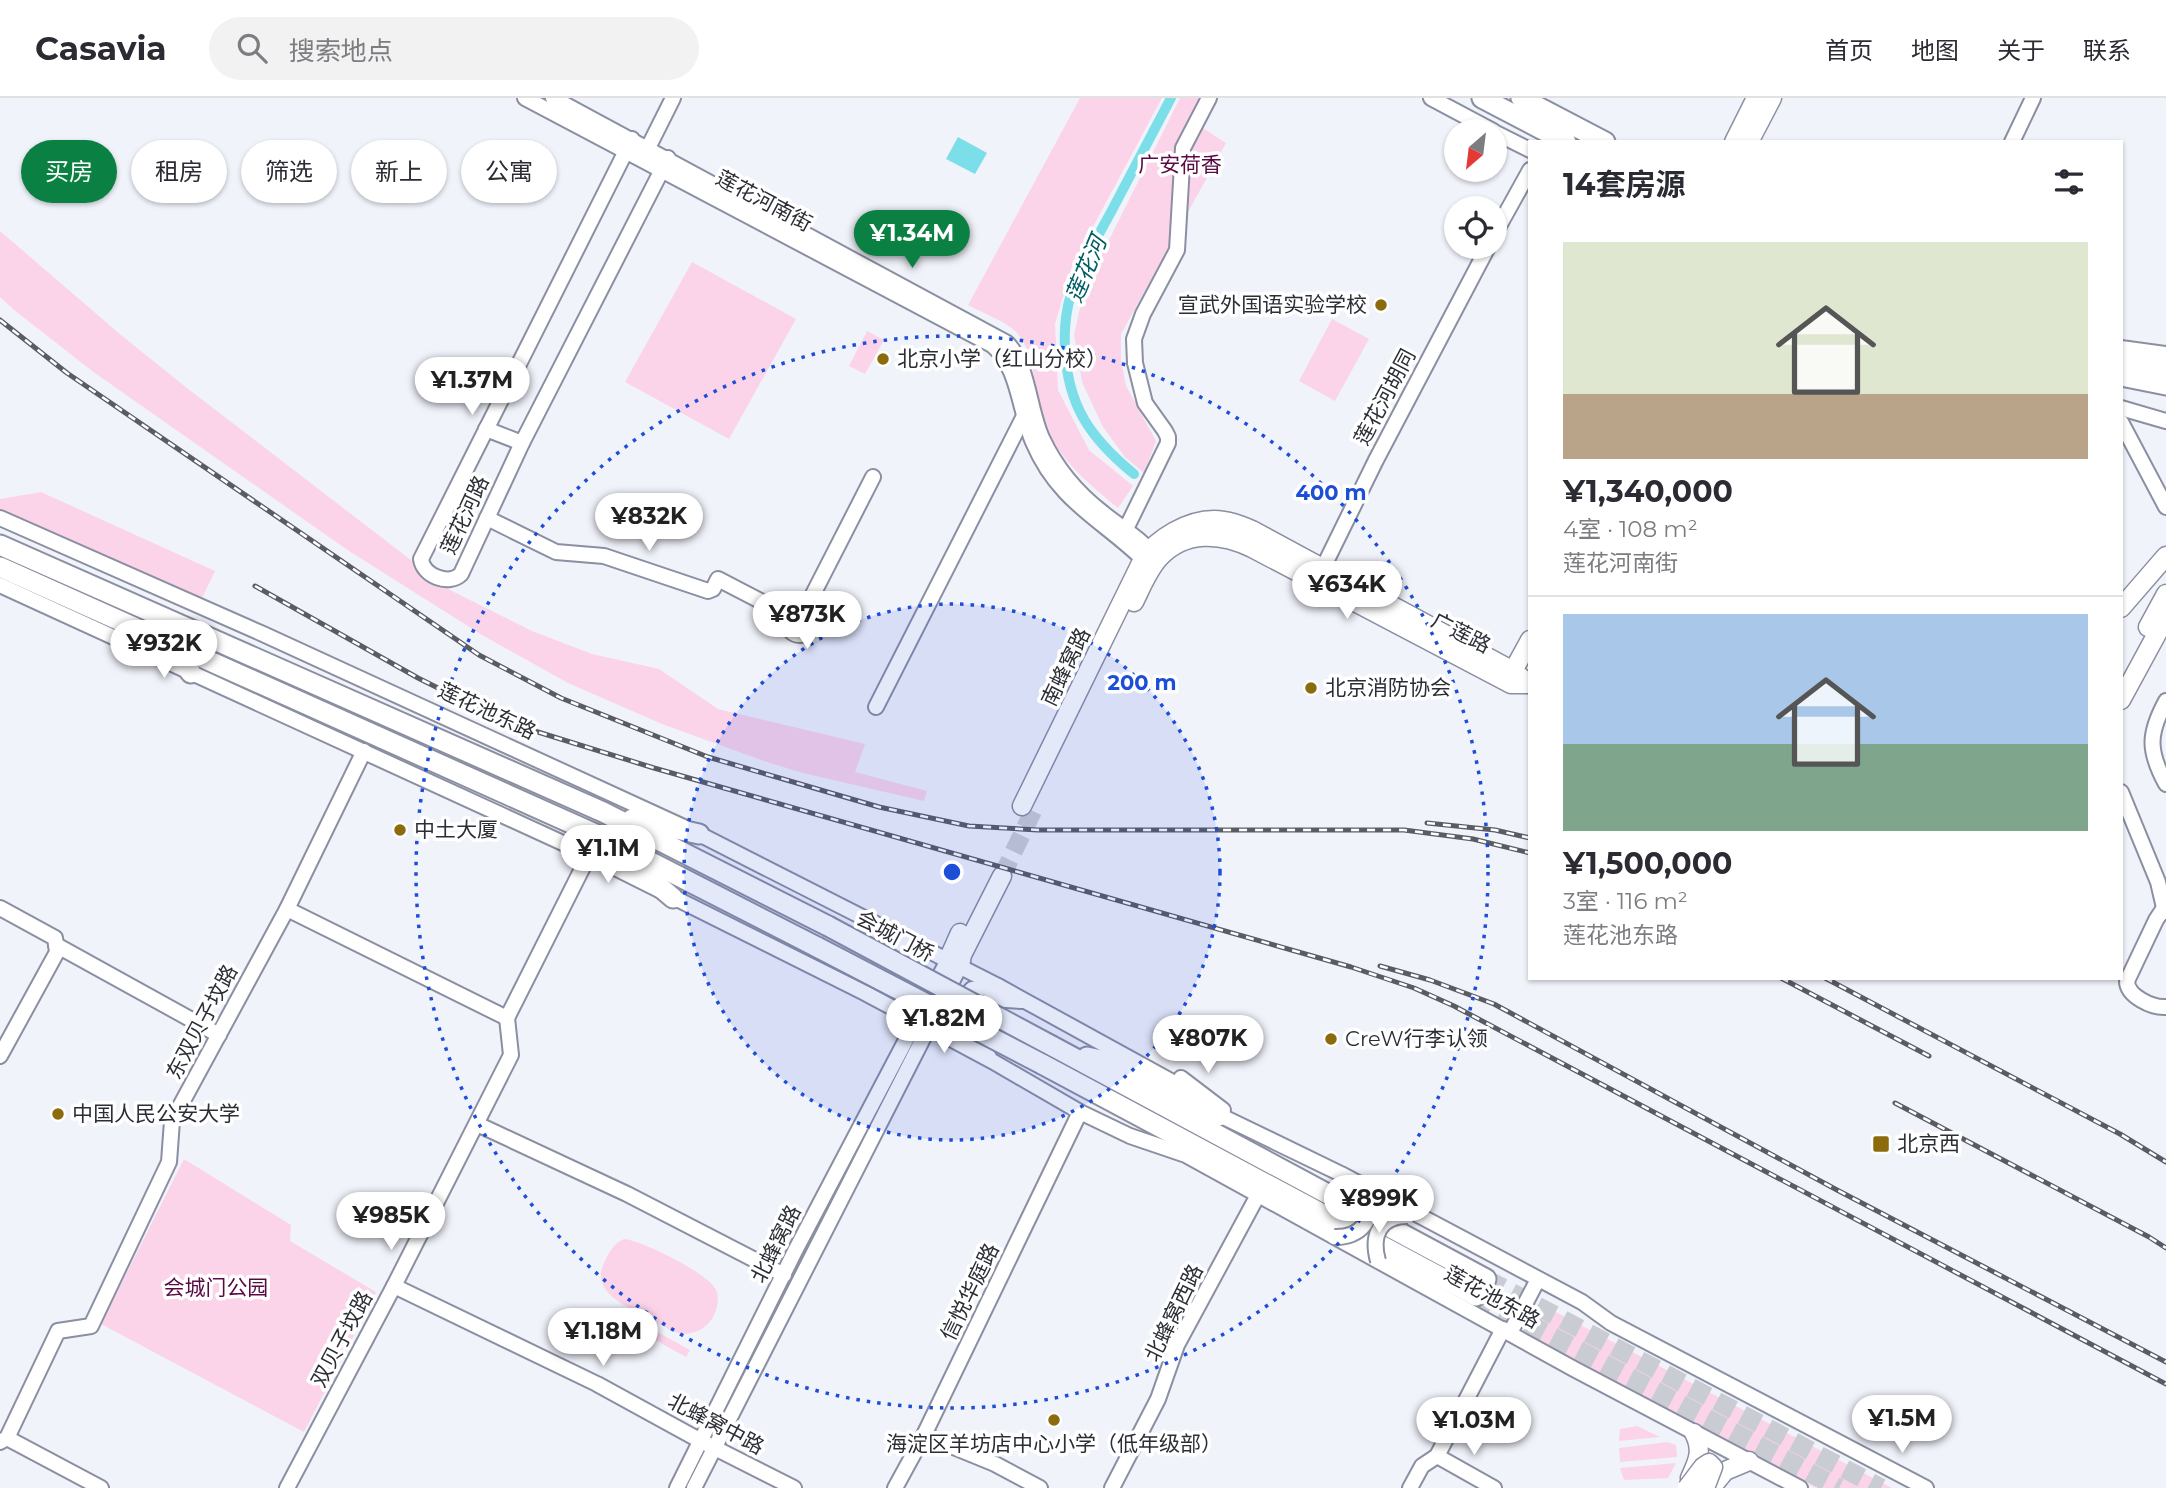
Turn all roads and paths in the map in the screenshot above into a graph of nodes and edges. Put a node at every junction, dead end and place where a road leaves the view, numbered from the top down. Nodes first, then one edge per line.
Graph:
1 (525, 98) edge
2 (553, 98) edge
3 (673, 98) edge
4 (1209, 98) edge
5 (1431, 98) edge
6 (1482, 98) edge
7 (1521, 98) edge
8 (1756, 98) edge
9 (1772, 98) edge
10 (2033, 98) edge
11 (1503, 109) junction
12 (1470, 119) edge
13 (1507, 138) edge
14 (1537, 140) edge
15 (1562, 140) edge
16 (1601, 140) edge
17 (1735, 140) edge
18 (1750, 140) edge
19 (2013, 140) edge
20 (629, 146) junction
21 (648, 148) junction
22 (1528, 149) edge
23 (665, 164) junction
24 (1528, 174) edge
25 (1507, 212) edge
26 (1482, 259) edge
27 (2123, 348) edge
28 (2166, 354) edge
29 (2123, 361) edge
30 (2166, 369) edge
31 (2123, 376) edge
32 (2166, 385) edge
33 (2123, 409) edge
34 (1023, 418) junction
35 (2166, 421) edge
36 (2123, 426) edge
37 (486, 429) junction
38 (522, 443) junction
39 (873, 477) dead end
40 (2166, 506) edge
41 (0, 518) edge
42 (487, 518) junction
43 (1123, 534) junction
44 (0, 538) edge
45 (0, 545) edge
46 (2166, 556) edge
47 (31, 559) junction
48 (1151, 559) junction
49 (1323, 568) junction
50 (0, 569) edge
51 (0, 585) edge
52 (2166, 594) edge
53 (2123, 606) edge
54 (805, 610) junction
55 (789, 616) junction
56 (2166, 617) edge
57 (165, 640) junction
58 (1528, 644) edge
59 (1513, 671) junction
60 (191, 673) junction
61 (2123, 673) edge
62 (1528, 683) edge
63 (1528, 684) edge
64 (2123, 696) edge
65 (2166, 701) edge
66 (876, 707) dead end
67 (364, 751) junction
68 (2166, 784) edge
69 (2123, 797) edge
70 (1029, 807) tunnel mouth
71 (603, 812) junction
72 (699, 834) junction
73 (602, 837) junction
74 (589, 855) junction
75 (996, 875) tunnel mouth
76 (673, 898) junction
77 (0, 908) edge
78 (287, 909) junction
79 (2165, 910) edge
80 (892, 931) junction
81 (56, 945) junction
82 (954, 963) junction
83 (998, 986) junction
84 (865, 993) junction
85 (1027, 1002) junction
86 (2166, 1007) edge
87 (507, 1018) junction
88 (923, 1024) junction
89 (219, 1035) junction
90 (1058, 1049) junction
91 (975, 1052) junction
92 (0, 1056) edge
93 (992, 1061) junction
94 (1049, 1068) junction
95 (1151, 1070) junction
96 (1080, 1112) junction
97 (1219, 1116) junction
98 (477, 1124) junction
99 (1257, 1131) junction
100 (1186, 1155) junction
101 (1364, 1193) junction
102 (1258, 1195) junction
103 (1408, 1216) junction
104 (1334, 1237) junction
105 (1378, 1261) junction
106 (784, 1275) junction
107 (1536, 1283) junction
108 (394, 1286) junction
109 (1611, 1323) junction
110 (1507, 1331) junction
111 (925, 1435) junction
112 (1696, 1437) junction
113 (4, 1440) edge
114 (708, 1444) junction
115 (1437, 1456) junction
116 (1743, 1463) junction
117 (101, 1488) edge
118 (286, 1488) edge
119 (677, 1488) edge
120 (694, 1488) edge
121 (794, 1488) edge
122 (895, 1488) edge
123 (1040, 1488) edge
124 (1112, 1488) edge
125 (1410, 1488) edge
126 (1494, 1488) edge
127 (1686, 1488) edge
128 (1706, 1488) edge
129 (1711, 1488) edge
130 (1800, 1488) edge
131 (1926, 1488) edge

1 - 20 street, 莲花河南街
2 - 20 street, 莲花河南街
3 - 21 street
4 - 43 street
5 - 12 street
6 - 11 highway
7 - 16 highway
8 - 17 main road
9 - 18 main road
10 - 19 street
11 - 14 highway
11 - 15 highway
13 - 22 street
20 - 21 street, 莲花河南街
20 - 23 street, 莲花河南街
20 - 37 street, 莲花河路
21 - 23 street, 莲花河南街
23 - 34 street, 莲花河南街
23 - 38 street, 莲花河路
23 - 43 street, 莲花河南街
24 - 25 street
26 - 49 street, 莲花河胡同
27 - 28 street
29 - 30 highway
31 - 32 highway
33 - 35 street
34 - 43 street, 莲花河南街
34 - 66 street
36 - 40 street
37 - 38 street
37 - 42 street, 莲花河路
38 - 42 street, 莲花河路
39 - 54 street
41 - 72 street, 莲花池东路
42 - 55 street
43 - 48 street, 莲花河南街
44 - 47 highway
45 - 47 highway
46 - 53 main road
47 - 71 highway
48 - 49 main road, 广莲路
48 - 63 main road, 广莲路
48 - 70 main road, 南蜂窝路
49 - 59 main road, 广莲路
50 - 57 highway
51 - 60 street
52 - 61 main road
54 - 55 street
54 - 55 street
56 - 64 main road
57 - 60 highway
57 - 73 highway
58 - 59 main road
59 - 62 main road, 广莲路
60 - 67 street
65 - 68 street
67 - 74 street
67 - 78 street, 东双贝子坟路
69 - 79 street
71 - 72 highway
71 - 90 highway, 会城门桥, bridge
72 - 80 street, 莲花池东路
73 - 76 highway
73 - 94 highway, bridge
74 - 76 street
74 - 87 street
75 - 82 main road
76 - 84 street
77 - 81 street
78 - 87 street
78 - 89 street, 东双贝子坟路
79 - 86 street
80 - 82 street, 莲花池东路
80 - 84 street
81 - 89 street
81 - 92 street
82 - 83 street, 莲花池东路
82 - 88 street
83 - 85 street, 莲花池东路
83 - 91 street
84 - 88 street
85 - 93 street
85 - 95 street, 莲花池东路
87 - 98 street, 双贝子坟路
88 - 91 street, 莲花池东路
88 - 106 street, 北蜂窝路
88 - 114 street, 北蜂窝路
89 - 113 street, 东双贝子坟路
90 - 94 highway, 莲花池东路
90 - 97 highway
91 - 93 street, 莲花池东路
93 - 96 street, 莲花池东路
94 - 100 highway
95 - 97 street, 莲花池东路
95 - 99 street
96 - 100 street, 莲花池东路
96 - 111 street, 信悦华庭路
97 - 99 street, 莲花池东路
98 - 106 street
98 - 108 street, 双贝子坟路
99 - 101 street, 莲花池东路
99 - 109 street, 莲花池东路
100 - 102 street, 莲花池东路
101 - 103 street, 莲花池东路
101 - 104 street, bridge
102 - 104 street, 莲花池东路
102 - 124 street, 北蜂窝西路
103 - 105 street, bridge
103 - 107 street, 莲花池东路
104 - 105 street, 莲花池东路
105 - 110 street, 莲花池东路
106 - 114 street, 北蜂窝路
107 - 109 street, 莲花池东路
107 - 110 street
108 - 114 street, 北蜂窝中路
108 - 118 street, 双贝子坟路
109 - 131 street, 莲花池东路
110 - 112 street, 莲花池东路
110 - 115 street
111 - 122 street, 信悦华庭路
111 - 123 street
112 - 116 street, 莲花池东路
112 - 127 main road, bridge
113 - 117 street
114 - 119 street, 北蜂窝路
114 - 120 street, 北蜂窝路
114 - 121 street, 北蜂窝中路
115 - 125 street
115 - 126 street
116 - 129 main road
116 - 130 street, 莲花池东路
127 - 128 main road, bridge

